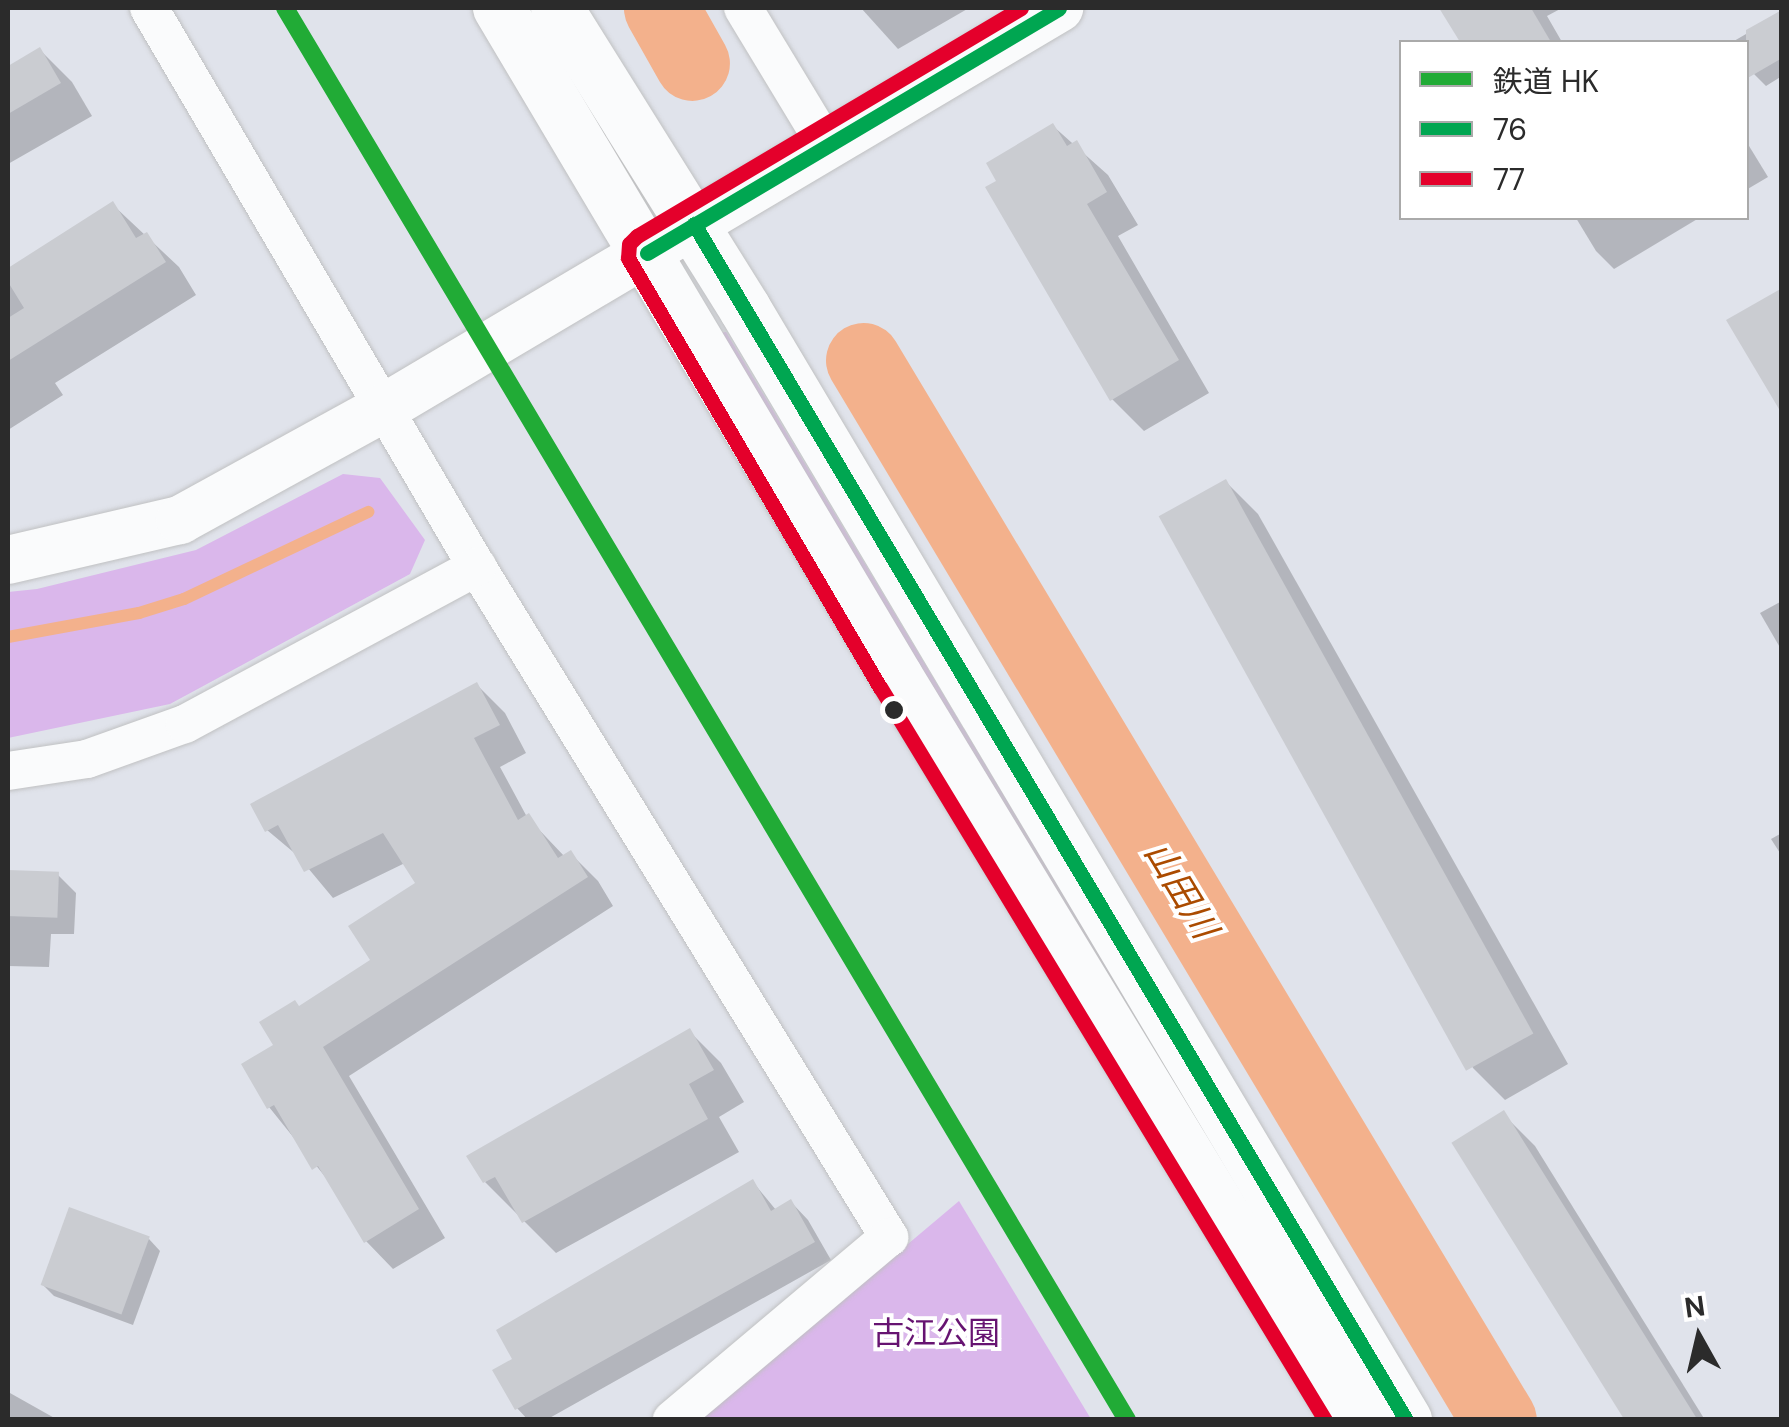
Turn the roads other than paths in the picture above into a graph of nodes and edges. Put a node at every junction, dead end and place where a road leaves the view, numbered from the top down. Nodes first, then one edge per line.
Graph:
1 (149, 8) edge
2 (499, 8) edge
3 (557, 8) edge
4 (744, 8) edge
5 (1060, 8) edge
6 (826, 145) junction
7 (694, 224) junction
8 (646, 253) junction
9 (384, 408) junction
10 (8, 560) edge
11 (477, 567) junction
12 (8, 771) edge
13 (672, 1420) edge
14 (1349, 1420) edge
15 (1406, 1420) edge

1 - 9 street
2 - 8 main road
3 - 7 main road
4 - 6 street
5 - 6 street
6 - 7 street
7 - 8 street
7 - 15 main road
8 - 9 street
8 - 14 main road
9 - 10 street
9 - 11 street
11 - 12 street
11 - 13 street

